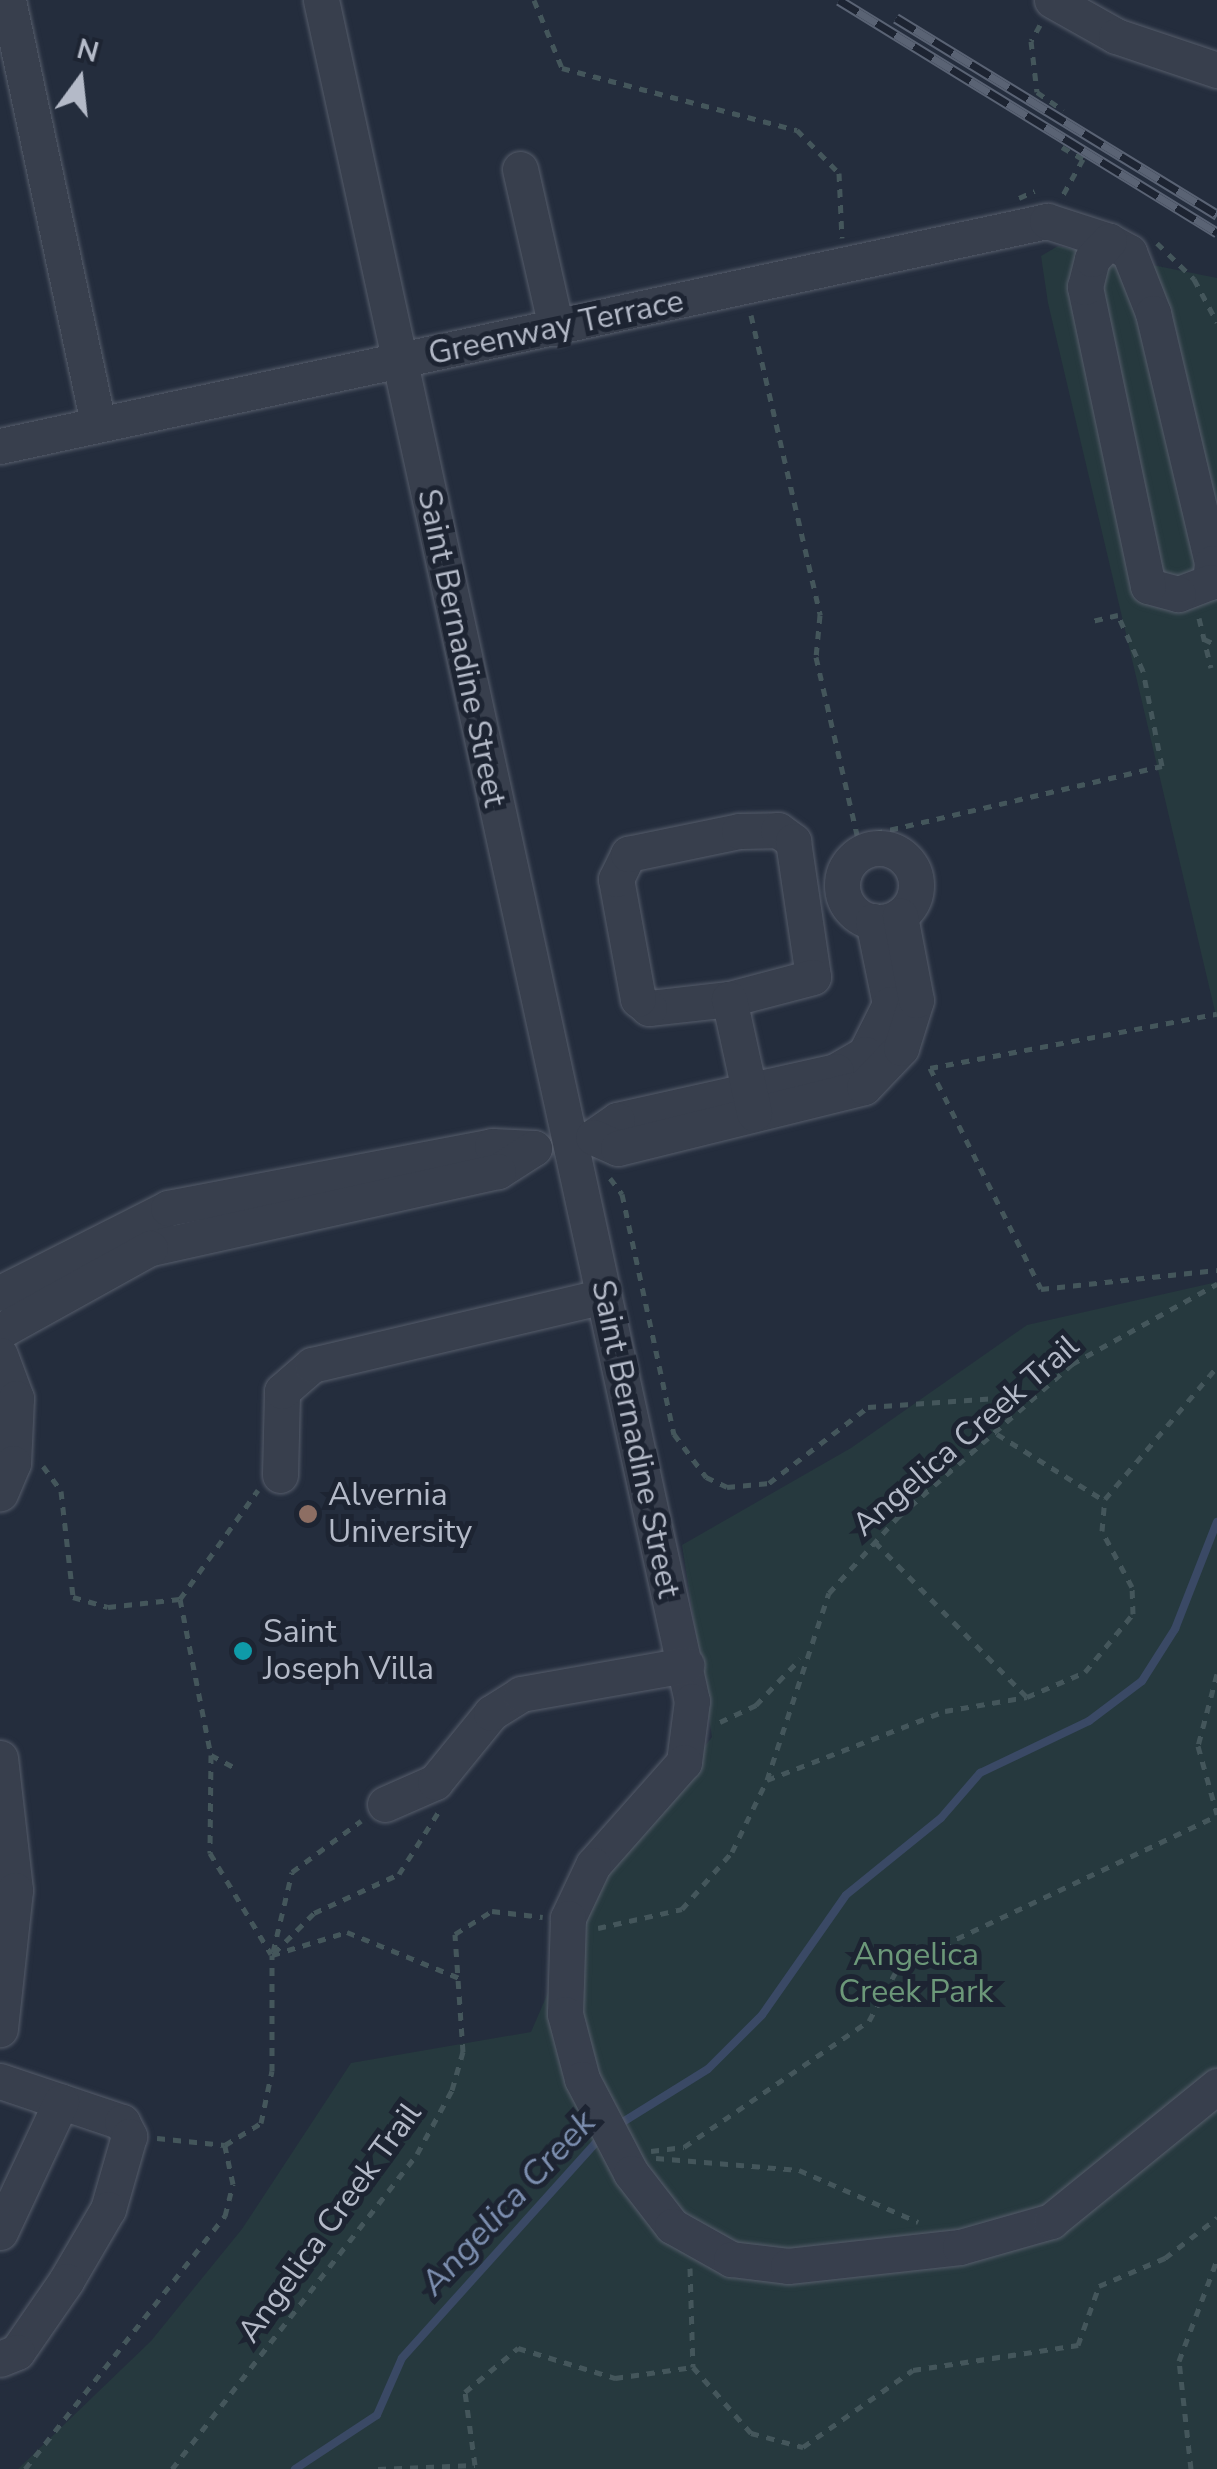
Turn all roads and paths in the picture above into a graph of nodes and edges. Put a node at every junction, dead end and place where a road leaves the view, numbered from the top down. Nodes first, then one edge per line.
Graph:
1 (8, 0) edge
2 (321, 0) edge
3 (534, 0) edge
4 (1053, 0) edge
5 (1217, 70) edge
6 (1064, 110) dead end
7 (1062, 147) dead end
8 (520, 169) dead end
9 (1063, 196) dead end
10 (1109, 240) junction
11 (844, 266) junction
12 (744, 288) junction
13 (556, 328) junction
14 (398, 361) junction
15 (98, 425) junction
16 (0, 446) edge
17 (1192, 591) junction
18 (1092, 621) dead end
19 (1204, 639) junction
20 (1217, 645) edge
21 (1211, 668) dead end
22 (860, 845) junction
23 (843, 894) junction
24 (804, 901) junction
25 (886, 918) junction
26 (729, 999) junction
27 (1217, 1014) edge
28 (880, 1062) junction
29 (930, 1068) junction
30 (752, 1104) junction
31 (581, 1139) junction
32 (534, 1148) junction
33 (578, 1180) junction
34 (1217, 1270) edge
35 (1217, 1284) edge
36 (0, 1294) edge
37 (603, 1296) junction
38 (0, 1331) edge
39 (0, 1355) edge
40 (1217, 1367) edge
41 (1039, 1396) junction
42 (4, 1418) edge
43 (996, 1434) junction
44 (6, 1478) edge
45 (269, 1483) joint
46 (1105, 1501) junction
47 (875, 1542) junction
48 (180, 1599) junction
49 (803, 1656) junction
50 (686, 1665) junction
51 (1217, 1674) edge
52 (1027, 1698) junction
53 (694, 1734) junction
54 (211, 1754) junction
55 (0, 1758) edge
56 (234, 1766) dead end
57 (443, 1770) junction
58 (767, 1780) junction
59 (385, 1804) joint
60 (1217, 1816) edge
61 (567, 1924) junction
62 (272, 1955) junction
63 (459, 1978) junction
64 (0, 2029) edge
65 (0, 2081) edge
66 (1217, 2086) edge
67 (61, 2102) junction
68 (129, 2136) junction
69 (224, 2145) junction
70 (623, 2155) junction
71 (1217, 2218) edge
72 (0, 2232) edge
73 (690, 2240) junction
74 (960, 2247) junction
75 (1217, 2260) edge
76 (0, 2359) edge
77 (694, 2367) junction
78 (25, 2469) edge
79 (172, 2469) edge
80 (378, 2469) edge
81 (1191, 2469) edge

1 - 15 street
2 - 14 street, Saint Bernadine Street
3 - 11 path
4 - 5 street
4 - 6 path
7 - 9 path
8 - 13 street
10 - 11 street, Greenway Terrace
10 - 17 street
10 - 17 street
11 - 12 street, Greenway Terrace
12 - 13 street, Greenway Terrace
12 - 22 path
13 - 14 street, Greenway Terrace
14 - 15 street, Greenway Terrace
14 - 31 street, Saint Bernadine Street
15 - 16 street, Greenway Terrace
17 - 19 path
18 - 22 path
19 - 20 path
19 - 21 path
22 - 23 street
22 - 25 street
23 - 24 street
23 - 25 street
24 - 26 street
24 - 26 street
25 - 28 street
26 - 30 street
27 - 29 path
28 - 29 path
28 - 30 street
29 - 34 path
30 - 31 street
31 - 32 street
31 - 33 street, Saint Bernadine Street
32 - 36 street
32 - 38 street
33 - 37 street, Saint Bernadine Street
33 - 41 path
35 - 41 path, Angelica Creek Trail
37 - 45 street
37 - 50 street, Saint Bernadine Street
39 - 42 street
40 - 46 path
41 - 43 path, Angelica Creek Trail
42 - 44 street
43 - 46 path
43 - 47 path, Angelica Creek Trail
44 - 48 path
45 - 48 path
46 - 52 path
47 - 49 path, Angelica Creek Trail
47 - 52 path
48 - 54 path
49 - 53 path
49 - 58 path, Angelica Creek Trail
50 - 53 street, Saint Bernadine Street
50 - 57 street
51 - 60 path
52 - 58 path
53 - 61 street
54 - 56 path
54 - 62 path
55 - 64 street
57 - 59 street
57 - 62 path
58 - 61 path, Angelica Creek Trail
59 - 62 path
60 - 70 path
61 - 63 path, Angelica Creek Trail
61 - 70 street
62 - 63 path
62 - 69 path
63 - 79 path, Angelica Creek Trail
65 - 67 street
66 - 74 street
67 - 68 street
67 - 72 street
68 - 69 path
68 - 76 street
69 - 78 path
70 - 73 street
70 - 74 path
71 - 77 path
73 - 74 street
73 - 77 path
75 - 81 path
77 - 80 path

